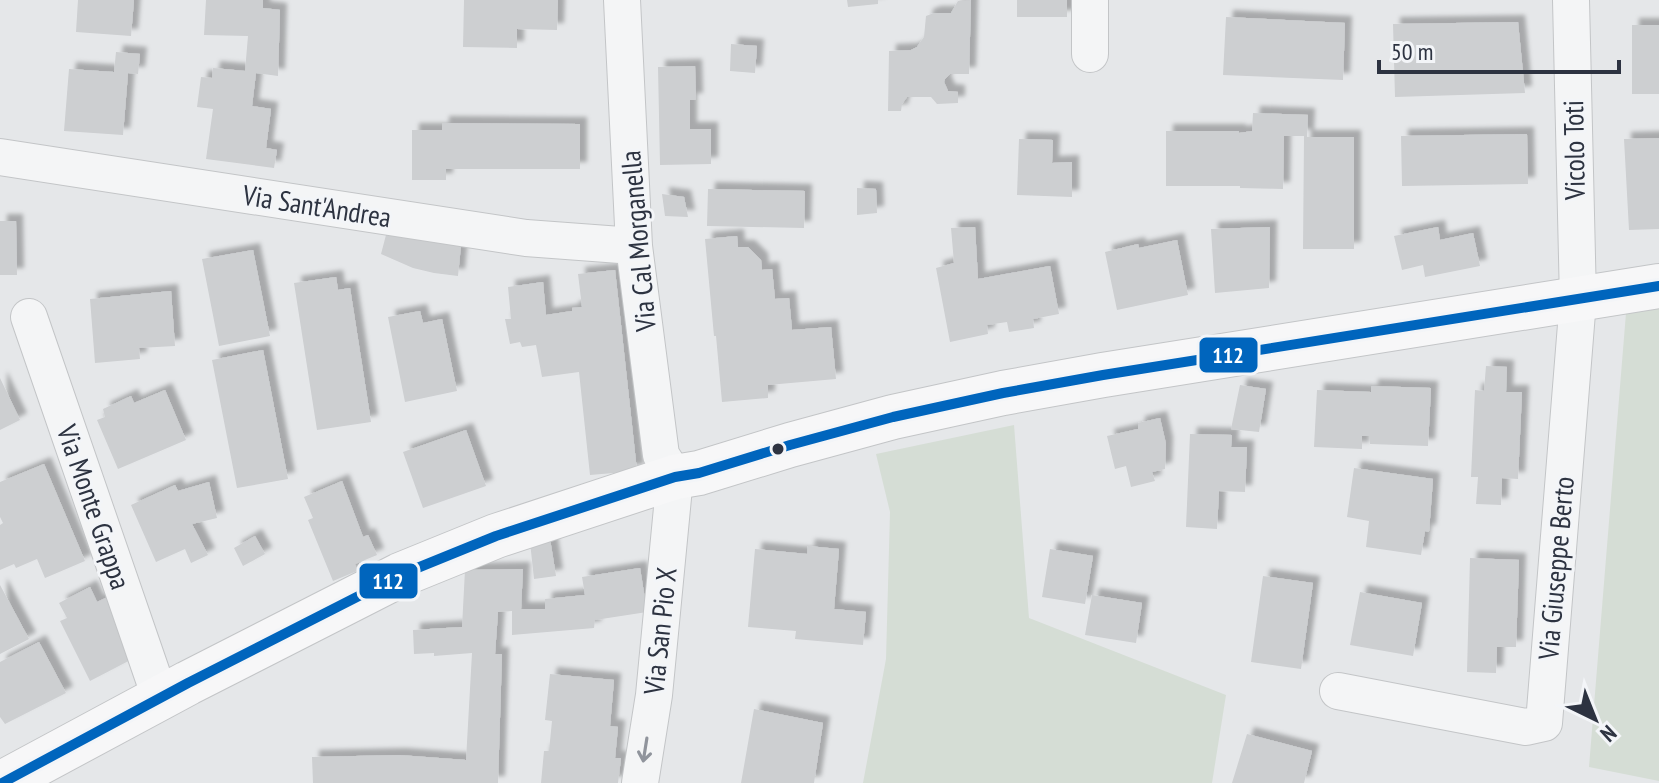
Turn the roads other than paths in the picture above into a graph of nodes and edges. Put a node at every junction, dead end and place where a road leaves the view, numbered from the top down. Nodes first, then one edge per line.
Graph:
1 (622, 0) edge
2 (1090, 0) edge
3 (1571, 0) edge
4 (1090, 54) dead end
5 (0, 157) edge
6 (634, 246) junction
7 (1659, 286) edge
8 (1578, 300) junction
9 (29, 317) dead end
10 (675, 477) junction
11 (1338, 691) dead end
12 (160, 697) junction
13 (2, 783) edge
14 (640, 783) edge

1 - 6 street, Via Cal Morganella
2 - 4 street
3 - 8 street, Vicolo Toti
5 - 6 street, Via Sant'Andrea
6 - 10 street, Via Cal Morganella
7 - 8 main road
8 - 10 main road
8 - 11 street, Via Giuseppe Berto
9 - 12 street, Via Monte Grappa
10 - 12 main road
10 -> 14 street, Via San Pio X
12 - 13 main road

